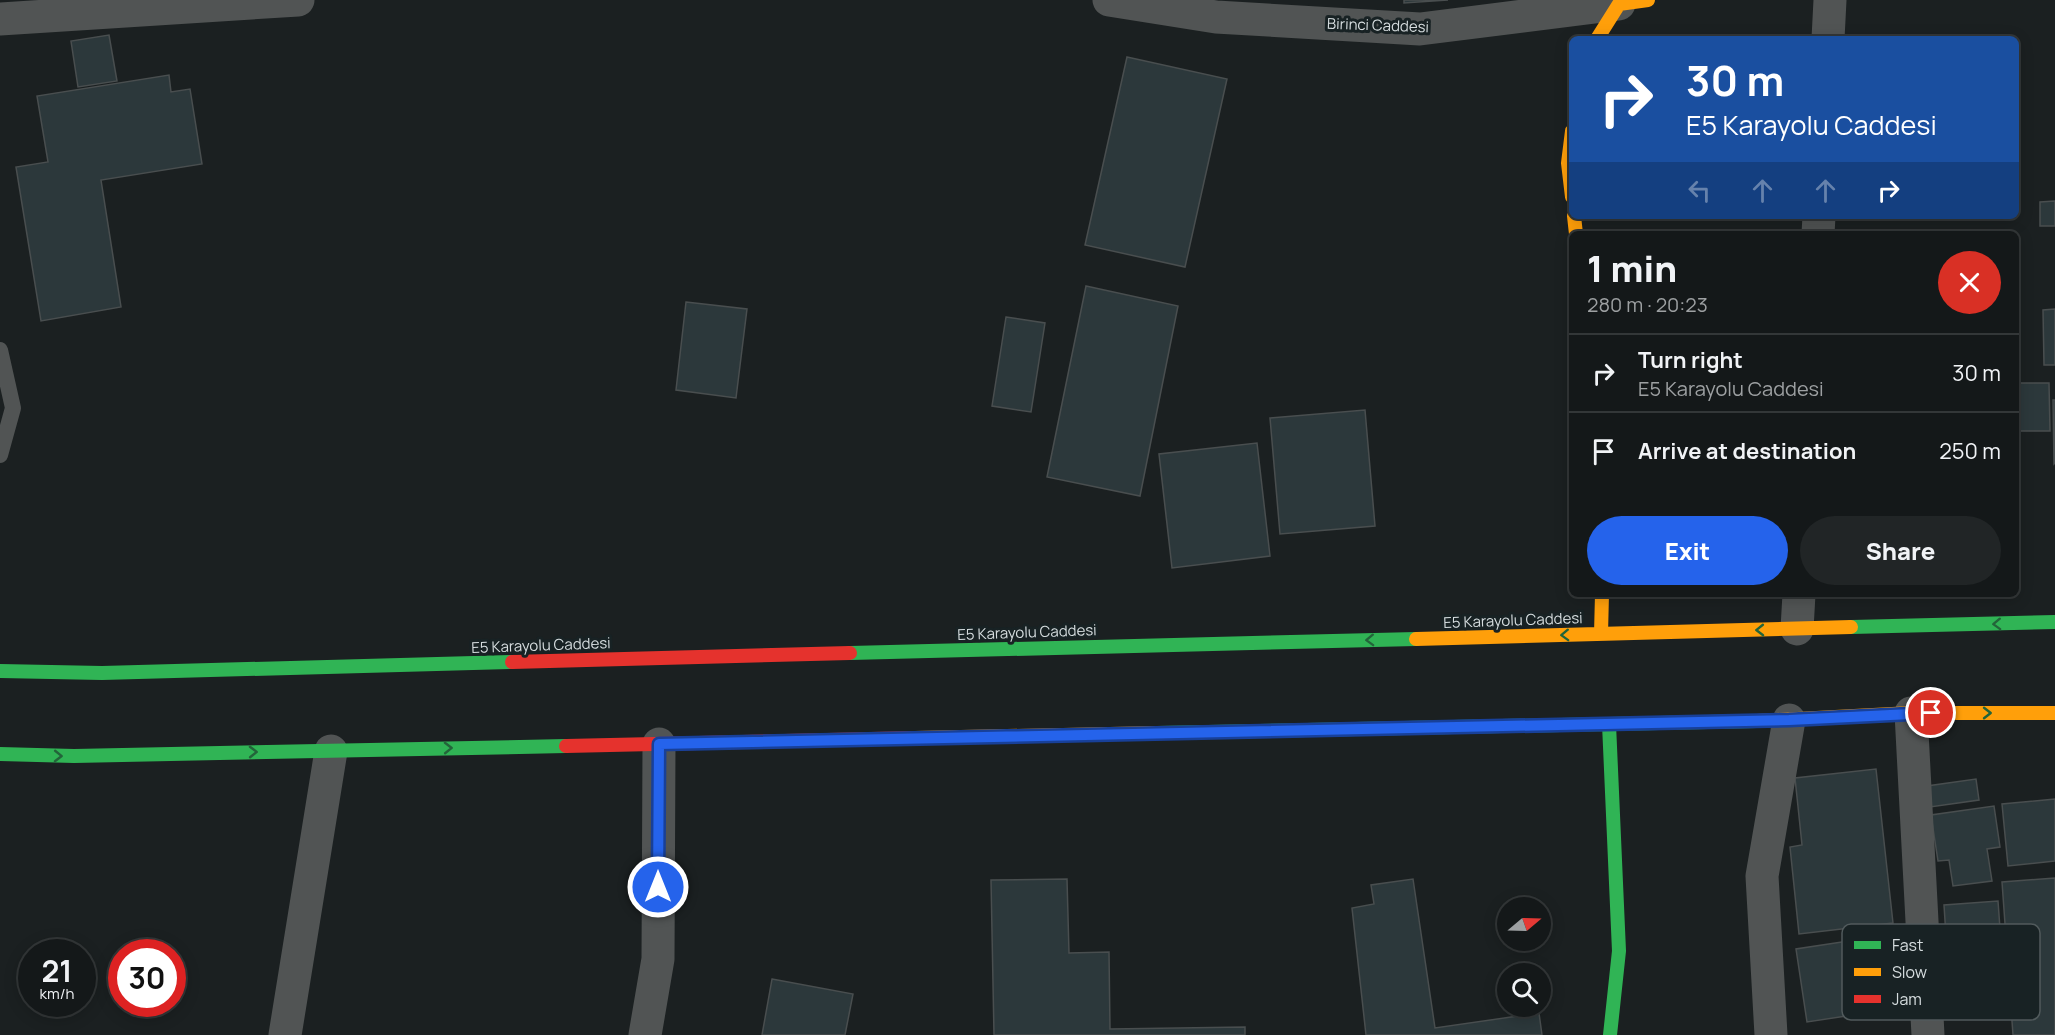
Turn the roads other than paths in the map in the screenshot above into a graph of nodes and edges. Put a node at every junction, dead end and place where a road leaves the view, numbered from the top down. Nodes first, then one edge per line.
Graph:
1 (298, 0) edge
2 (1109, 0) edge
3 (1830, 0) edge
4 (1633, 2) edge
5 (45, 8) edge
6 (0, 19) edge
7 (1600, 36) edge
8 (1828, 36) edge
9 (1569, 155) edge
10 (1569, 172) edge
11 (0, 350) edge
12 (0, 455) edge
13 (1602, 597) edge
14 (1799, 597) edge
15 (2055, 622) edge
16 (1797, 629) junction
17 (1601, 634) junction
18 (0, 671) edge
19 (1911, 713) junction
20 (2055, 713) edge
21 (1789, 720) junction
22 (1609, 724) junction
23 (659, 744) junction
24 (331, 751) junction
25 (0, 754) edge
26 (1922, 924) edge
27 (1927, 1020) edge
28 (285, 1035) edge
29 (645, 1035) edge
30 (1610, 1035) edge
31 (1771, 1035) edge
32 (1928, 1035) edge

1 - 5 street
2 - 4 street, Birinci Caddesi
3 - 8 street
4 - 7 main road
5 - 6 street
9 - 10 main road
11 - 12 lane
13 - 17 main road
14 - 16 street
15 -> 16 main road, E5 Karayolu Caddesi
16 -> 17 main road, E5 Karayolu Caddesi
17 -> 18 main road, E5 Karayolu Caddesi
19 -> 20 main road
19 - 21 main road
19 - 26 street
21 - 22 main road
21 - 31 street
22 - 23 main road
22 - 30 main road
24 -> 23 main road
23 - 29 street
25 -> 24 main road
24 - 28 street
27 - 32 street

